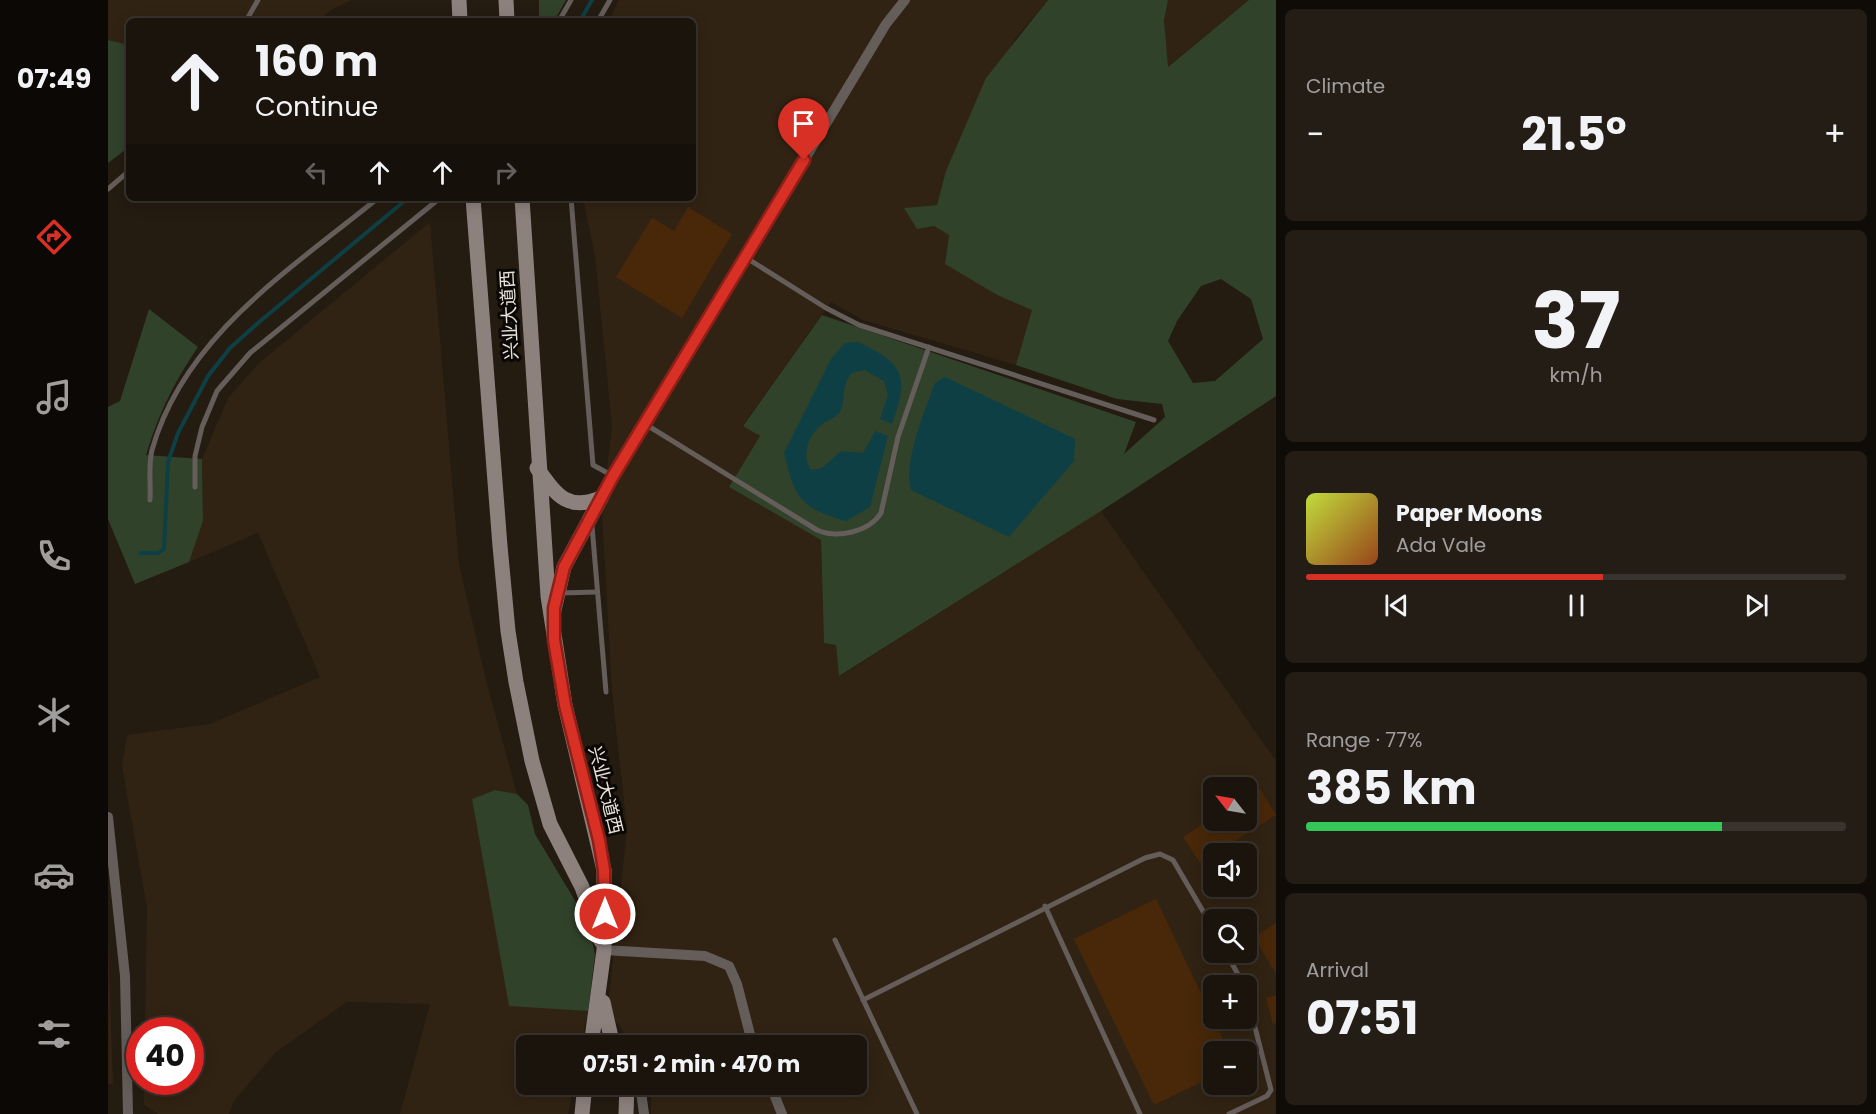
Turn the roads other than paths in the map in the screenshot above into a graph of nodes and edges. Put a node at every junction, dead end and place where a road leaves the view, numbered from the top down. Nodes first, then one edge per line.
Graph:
1 (258, 0) edge
2 (459, 0) edge
3 (506, 0) edge
4 (571, 0) edge
5 (610, 0) edge
6 (905, 0) edge
7 (248, 18) edge
8 (460, 18) edge
9 (507, 18) edge
10 (561, 18) edge
11 (600, 18) edge
12 (126, 174) edge
13 (108, 189) edge
14 (374, 201) edge
15 (436, 201) edge
16 (473, 201) edge
17 (522, 201) edge
18 (571, 201) edge
19 (745, 257) junction
20 (929, 347) junction
21 (1154, 420) dead end
22 (645, 424) junction
23 (537, 468) junction
24 (613, 476) junction
25 (195, 488) dead end
26 (600, 498) junction
27 (150, 500) dead end
28 (591, 515) junction
29 (597, 592) junction
30 (558, 593) junction
31 (554, 640) junction
32 (606, 692) dead end
33 (108, 817) edge
34 (1046, 906) junction
35 (1203, 911) edge
36 (835, 940) dead end
37 (604, 950) junction
38 (600, 988) junction
39 (863, 1000) junction
40 (1255, 1029) edge
41 (593, 1035) edge
42 (611, 1035) edge
43 (750, 1035) edge
44 (584, 1095) edge
45 (627, 1095) edge
46 (641, 1095) edge
47 (774, 1095) edge
48 (128, 1114) edge
49 (582, 1114) edge
50 (626, 1114) edge
51 (644, 1114) edge
52 (782, 1114) edge
53 (917, 1114) edge
54 (1140, 1114) edge
55 (1229, 1114) edge

1 - 7 lane
2 - 8 street
3 - 9 street
4 - 10 lane
5 - 11 lane
6 - 19 street
12 - 13 lane
14 - 27 lane
15 - 25 lane
16 - 37 street, 兴业大道西
17 - 23 street, 兴业大道西
18 - 24 lane
19 - 20 lane
19 - 22 street
20 - 21 lane
20 - 22 lane
22 - 24 street
23 - 26 street
23 - 31 street, 兴业大道西
24 - 26 street
26 - 28 street
28 - 29 lane
28 - 30 street
29 - 30 lane
29 - 32 lane
30 - 31 street
31 - 37 street, 兴业大道西
33 - 48 street
34 - 35 lane
34 - 39 lane
34 - 54 lane
36 - 39 lane
37 - 38 street
37 - 43 street
38 - 41 street
38 - 42 street
39 - 53 lane
40 - 55 lane
44 - 49 street
45 - 50 street
46 - 51 street
47 - 52 street

